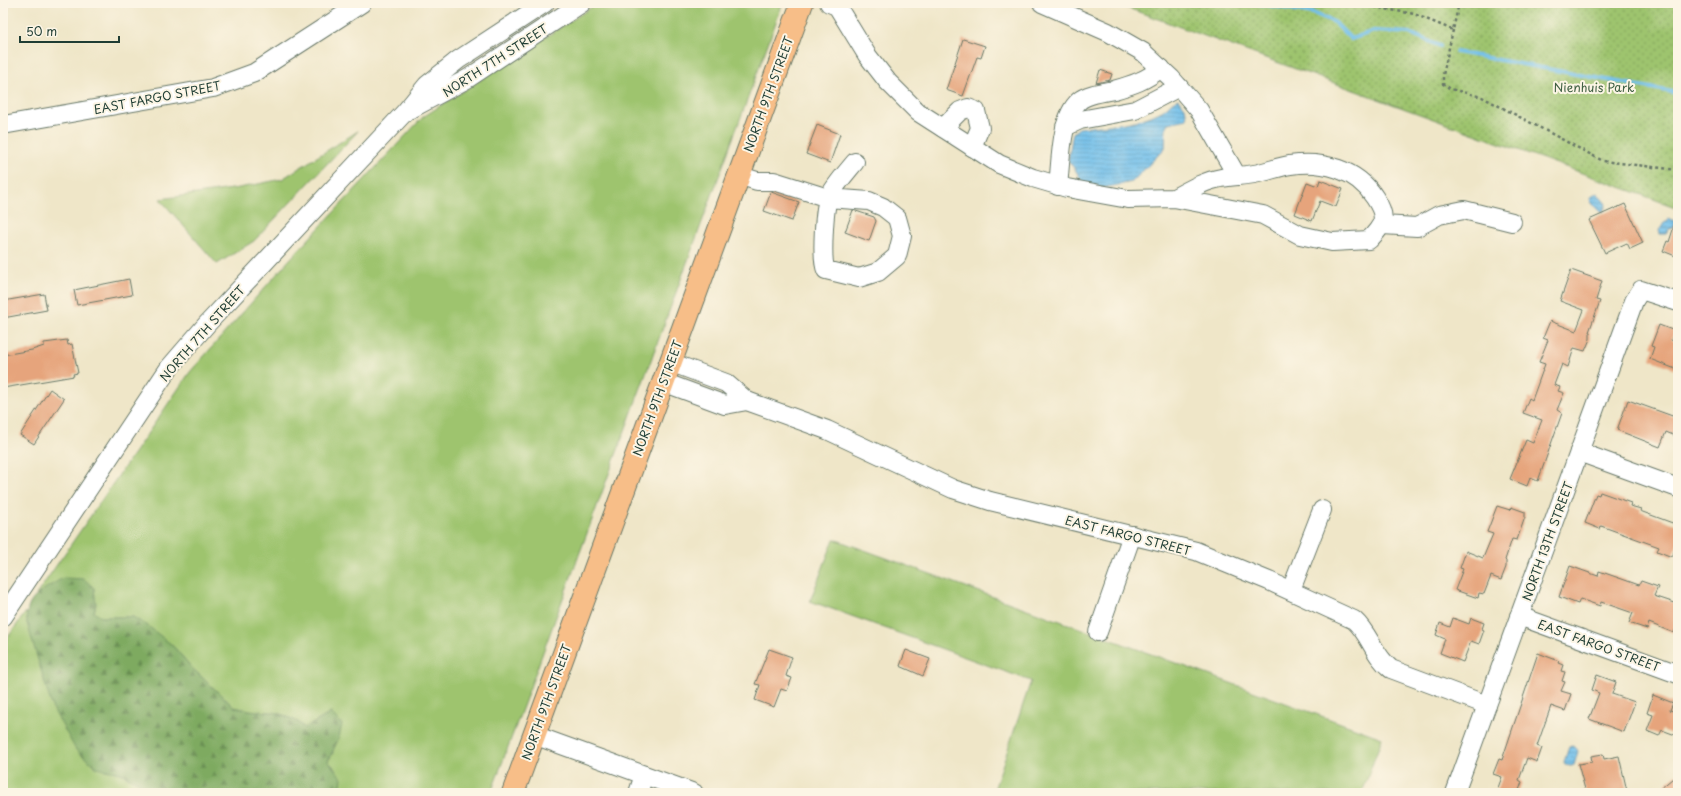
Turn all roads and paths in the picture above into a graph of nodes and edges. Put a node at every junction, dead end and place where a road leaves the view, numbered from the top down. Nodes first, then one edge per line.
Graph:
1 (362, 3) edge
2 (545, 3) edge
3 (582, 3) edge
4 (802, 3) edge
5 (1042, 3) edge
6 (1351, 3) edge
7 (1459, 3) edge
8 (839, 4) edge
9 (1453, 30) junction
10 (1161, 68) junction
11 (1180, 87) junction
12 (405, 112) junction
13 (3, 125) edge
14 (1065, 127) junction
15 (943, 128) junction
16 (972, 147) junction
17 (855, 162) dead end
18 (1678, 170) edge
19 (738, 175) junction
20 (1237, 176) junction
21 (1058, 186) junction
22 (828, 198) junction
23 (1174, 198) junction
24 (1512, 222) dead end
25 (1382, 225) junction
26 (1678, 302) edge
27 (670, 362) junction
28 (662, 382) junction
29 (746, 401) junction
30 (1579, 452) junction
31 (1678, 488) edge
32 (1322, 510) dead end
33 (1132, 535) junction
34 (1291, 590) junction
35 (1519, 616) junction
36 (3, 617) edge
37 (1098, 632) dead end
38 (1678, 674) edge
39 (1487, 705) junction
40 (534, 735) junction
41 (644, 775) junction
42 (513, 793) edge
43 (638, 793) edge
44 (694, 793) edge
45 (1455, 793) edge

1 - 13 street, EAST FARGO STREET
2 - 12 street, NORTH 7TH STREET
3 - 12 street, NORTH 7TH STREET
4 - 19 main road, NORTH 9TH STREET
5 - 10 street
6 - 9 path
7 - 9 path
8 - 15 street
9 - 18 path
10 - 11 street
10 - 14 street
11 - 14 street
11 - 20 street
12 - 36 street, NORTH 7TH STREET
14 - 21 street
15 - 16 street
15 - 16 street
16 - 21 street
17 - 22 street
19 - 22 street
19 - 27 main road, NORTH 9TH STREET
20 - 23 street
20 - 25 street
21 - 23 street
22 - 22 street
23 - 25 street
24 - 25 street
26 - 30 street, NORTH 13TH STREET
27 - 28 main road, NORTH 9TH STREET
27 - 29 street, EAST FARGO STREET
28 - 29 street
28 - 40 main road, NORTH 9TH STREET
29 - 33 street, EAST FARGO STREET
30 - 31 street
30 - 35 street, NORTH 13TH STREET
32 - 34 street
33 - 34 street, EAST FARGO STREET
33 - 37 street
34 - 39 street, EAST FARGO STREET
35 - 38 street, EAST FARGO STREET
35 - 39 street, NORTH 13TH STREET
39 - 45 street, NORTH 13TH STREET
40 - 41 street
40 - 42 main road, NORTH 9TH STREET
41 - 43 street
41 - 44 street

